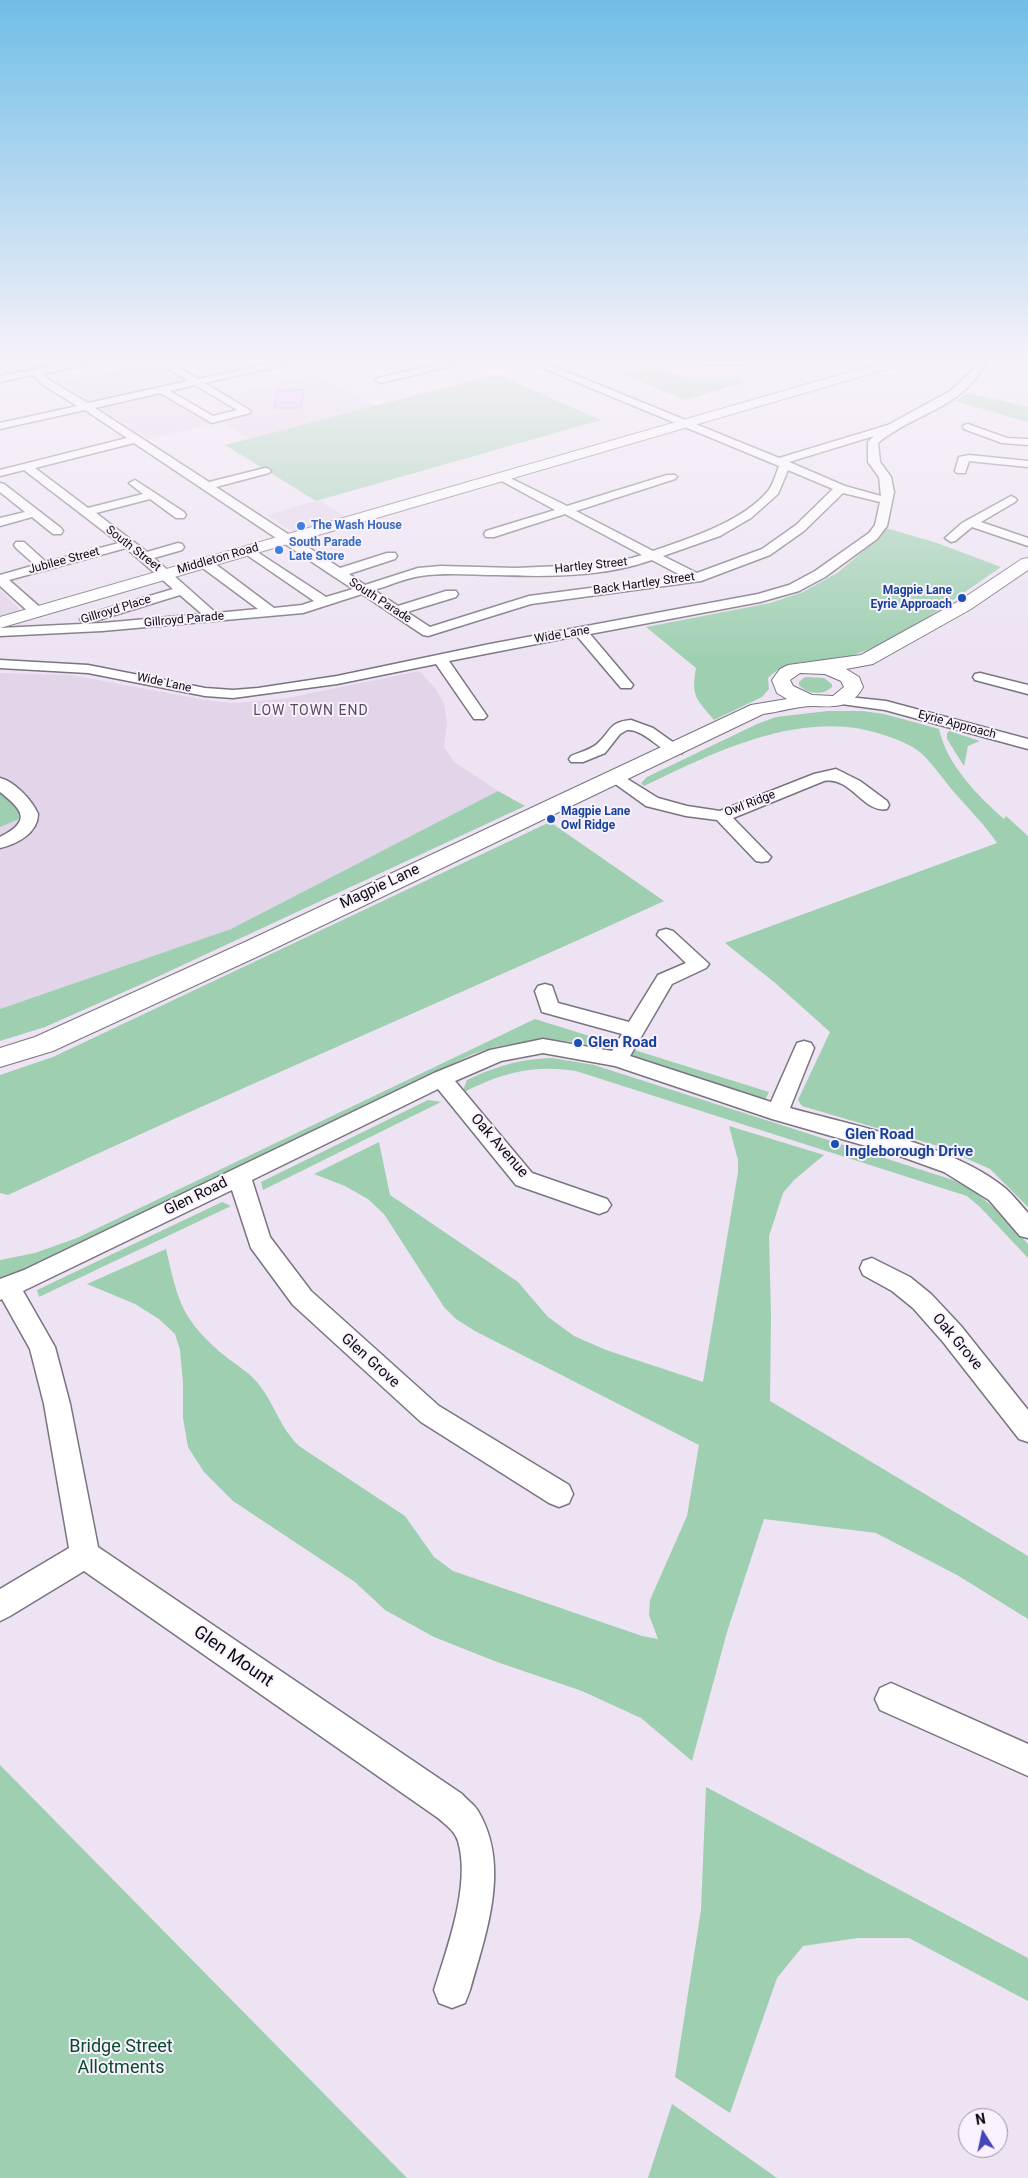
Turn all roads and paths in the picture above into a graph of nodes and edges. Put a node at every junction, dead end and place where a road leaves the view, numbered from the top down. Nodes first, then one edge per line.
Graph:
1 (36, 464) edge
2 (173, 464) edge
3 (548, 464) edge
4 (782, 464) joint
5 (875, 464) edge
6 (962, 464) edge
7 (26, 466) junction
8 (265, 471) dead end
9 (961, 471) dead end
10 (0, 473) edge
11 (671, 476) dead end
12 (502, 477) junction
13 (135, 483) dead end
14 (0, 486) edge
15 (207, 486) junction
16 (841, 488) junction
17 (153, 495) junction
18 (886, 500) junction
19 (1011, 500) dead end
20 (565, 511) junction
21 (87, 512) junction
22 (34, 513) junction
23 (180, 515) dead end
24 (0, 522) edge
25 (971, 523) junction
26 (0, 530) edge
27 (490, 534) dead end
28 (950, 538) dead end
29 (287, 539) junction
30 (1028, 542) edge
31 (128, 544) junction
32 (178, 547) dead end
33 (248, 550) junction
34 (88, 555) junction
35 (391, 556) dead end
36 (654, 556) junction
37 (145, 557) junction
38 (205, 563) junction
39 (1028, 564) edge
40 (44, 567) junction
41 (338, 573) junction
42 (166, 574) junction
43 (696, 578) junction
44 (0, 579) edge
45 (184, 590) junction
46 (364, 590) junction
47 (451, 594) dead end
48 (324, 603) junction
49 (396, 611) junction
50 (37, 612) junction
51 (271, 612) junction
52 (213, 617) junction
53 (0, 623) edge
54 (49, 631) junction
55 (0, 632) edge
56 (428, 632) joint
57 (581, 632) junction
58 (440, 659) junction
59 (866, 660) junction
60 (0, 664) edge
61 (821, 667) junction
62 (980, 677) dead end
63 (781, 684) junction
64 (626, 685) dead end
65 (847, 689) junction
66 (1028, 690) edge
67 (811, 701) junction
68 (758, 709) junction
69 (479, 716) dead end
70 (1028, 744) edge
71 (676, 750) junction
72 (577, 759) dead end
73 (615, 778) junction
74 (0, 783) edge
75 (882, 805) dead end
76 (722, 816) junction
77 (0, 843) edge
78 (762, 857) dead end
79 (666, 935) dead end
80 (545, 991) dead end
81 (634, 1030) junction
82 (804, 1048) dead end
83 (0, 1058) edge
84 (617, 1059) junction
85 (441, 1078) junction
86 (778, 1112) junction
87 (239, 1176) junction
88 (599, 1205) dead end
89 (1028, 1229) edge
90 (872, 1268) dead end
91 (4, 1288) edge
92 (1028, 1430) edge
93 (559, 1494) dead end
94 (85, 1555) junction
95 (0, 1606) edge
96 (891, 1699) dead end
97 (1028, 1760) edge
98 (452, 1990) dead end

1 - 7 street
2 - 15 street, South Parade
3 - 12 street, Middleton Road
4 - 16 street
4 - 36 street, Hartley Street
5 - 18 street, Wide Lane
6 - 9 street
7 - 10 street
7 - 21 street, South Street
8 - 15 street
11 - 20 street
12 - 20 street
12 - 29 street, Middleton Road
13 - 17 street
14 - 22 street
15 - 29 street, South Parade
16 - 18 street
16 - 43 street, Back Hartley Street
17 - 21 street
17 - 23 street
18 - 57 street, Wide Lane
19 - 25 street
20 - 27 street
20 - 36 street
21 - 31 street, South Street
22 - 24 street
22 - 34 street
25 - 28 street
25 - 30 street
26 - 40 street
29 - 33 street, Middleton Road
29 - 41 street, South Parade
31 - 34 street, Jubilee Street
31 - 37 street, South Street
32 - 37 street
33 - 38 street, Middleton Road
33 - 48 street
34 - 40 street, Jubilee Street
35 - 41 street
36 - 43 street
36 - 46 street, Hartley Street
37 - 42 street, South Street
38 - 42 street, Middleton Road
38 - 51 street
39 - 59 street
40 - 44 street, Jubilee Street
41 - 46 street, South Parade
42 - 45 street, South Street
42 - 50 street, Middleton Road
43 - 56 street, Back Hartley Street
44 - 50 street
45 - 52 street, South Street
45 - 54 street, Gillroyd Place
46 - 48 street, Gillroyd Parade
46 - 49 street, South Parade
47 - 49 street
48 - 51 street, Gillroyd Parade
49 - 56 street, South Parade
50 - 53 street, Middleton Road
51 - 52 street, Gillroyd Parade
52 - 54 street, Gillroyd Parade
54 - 55 street, Gillroyd Parade
57 - 58 street, Wide Lane
57 - 64 street
58 - 60 street, Wide Lane
58 - 69 street
59 - 61 street
59 - 65 street
61 - 63 street, Magpie Lane
61 - 65 street
62 - 66 street
63 - 67 street
63 - 68 street, Magpie Lane
65 - 67 street, Magpie Lane
65 - 70 street, Eyrie Approach
67 - 68 street, Magpie Lane
68 - 71 street, Magpie Lane
71 - 72 street
71 - 73 street, Magpie Lane
73 - 76 street, Owl Ridge
73 - 83 street, Magpie Lane
74 - 77 street
75 - 76 street, Owl Ridge
76 - 78 street
79 - 81 street
80 - 81 street
81 - 84 street
82 - 86 street
84 - 85 street, Glen Road
84 - 86 street, Glen Road
85 - 87 street, Glen Road
85 - 88 street, Oak Avenue
86 - 89 street, Glen Road
87 - 91 street, Glen Road
87 - 93 street, Glen Grove
90 - 92 street, Oak Grove
91 - 94 street
94 - 95 street
94 - 98 street, Glen Mount
96 - 97 street

